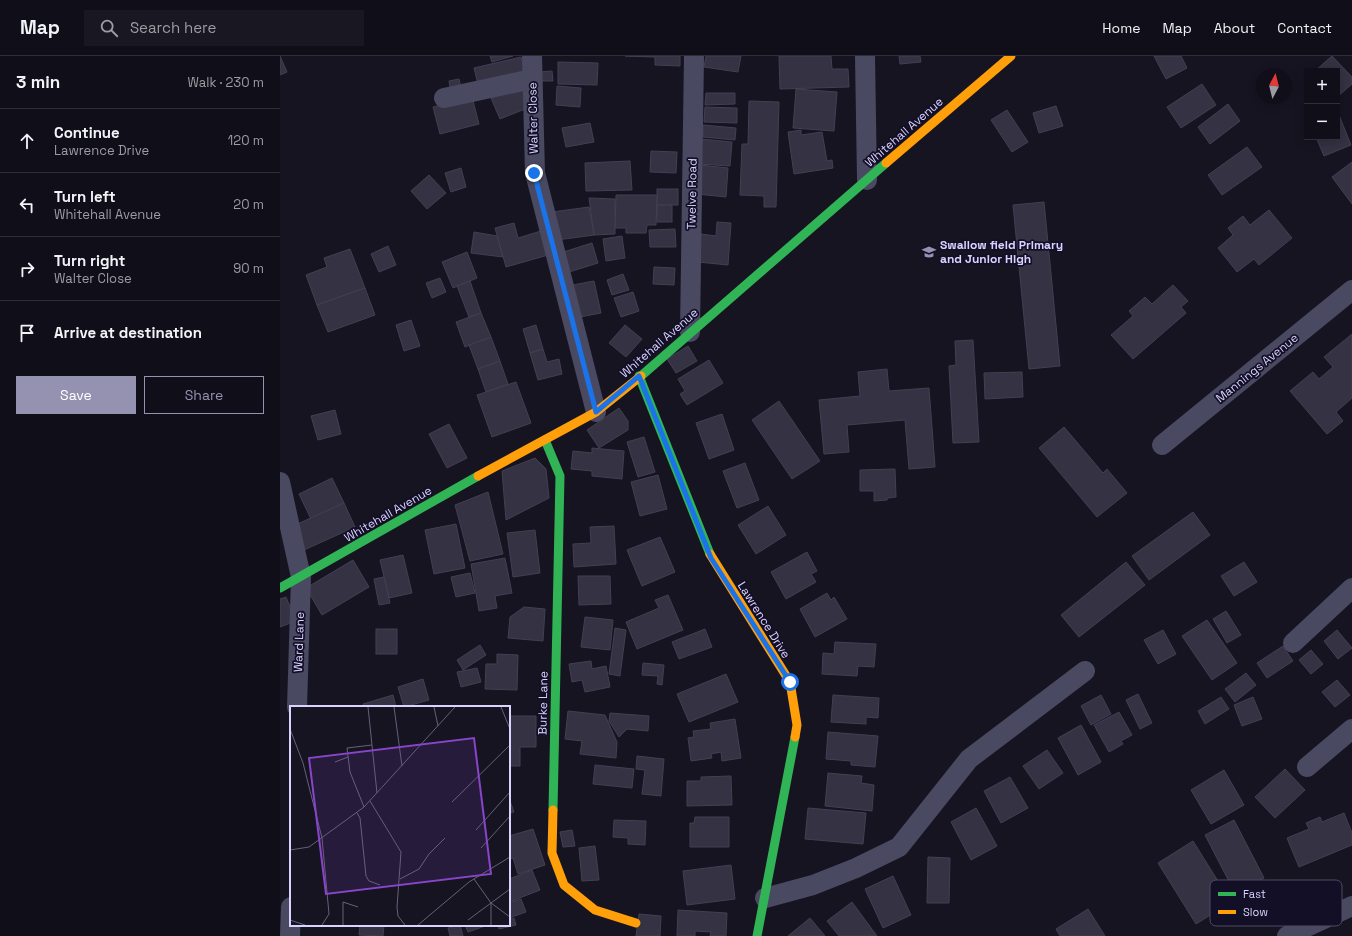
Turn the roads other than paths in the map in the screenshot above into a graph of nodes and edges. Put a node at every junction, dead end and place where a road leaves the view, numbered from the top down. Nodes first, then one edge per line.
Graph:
1 (532, 56) edge
2 (694, 56) edge
3 (865, 56) edge
4 (1011, 56) edge
5 (532, 79) junction
6 (444, 98) dead end
7 (867, 180) junction
8 (1352, 290) edge
9 (690, 332) junction
10 (639, 376) junction
11 (596, 412) junction
12 (545, 440) junction
13 (1162, 445) dead end
14 (280, 482) edge
15 (301, 577) junction
16 (280, 588) edge
17 (1352, 588) edge
18 (1293, 643) dead end
19 (1084, 671) dead end
20 (297, 706) edge
21 (1352, 729) edge
22 (1307, 767) dead end
23 (765, 898) junction
24 (1352, 906) edge
25 (1342, 911) edge
26 (636, 923) dead end
27 (290, 926) edge
28 (1309, 926) edge
29 (290, 936) edge
30 (757, 936) edge
31 (1287, 936) edge

1 - 5 street, Walter Close
2 - 9 street, Twelve Road
3 - 7 street
4 - 7 street, Whitehall Avenue
5 - 6 street
5 - 11 street, Walter Close
7 - 9 street, Whitehall Avenue
8 - 13 street, Mannings Avenue
9 - 10 street, Whitehall Avenue
10 - 11 street, Whitehall Avenue
10 - 23 street, Lawrence Drive
11 - 12 street, Whitehall Avenue
12 - 15 street, Whitehall Avenue
12 - 26 street, Burke Lane
14 - 15 street, Ward Lane
15 - 16 street, Whitehall Avenue
15 - 20 street, Ward Lane
17 - 18 street
19 - 23 street
21 - 22 street
23 - 30 street, Lawrence Drive
24 - 25 street
27 - 29 street
28 - 31 street

